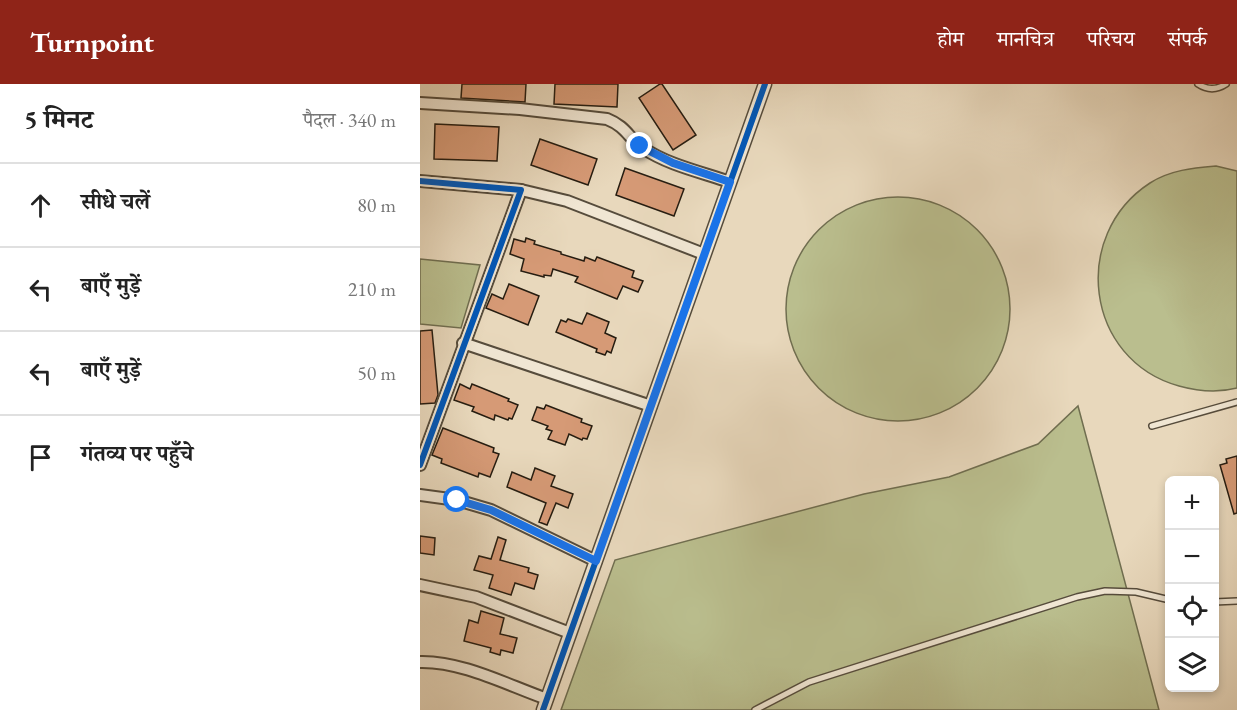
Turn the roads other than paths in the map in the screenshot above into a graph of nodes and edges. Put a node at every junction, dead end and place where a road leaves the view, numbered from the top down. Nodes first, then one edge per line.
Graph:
1 (765, 84) edge
2 (1198, 84) edge
3 (1226, 84) edge
4 (420, 103) edge
5 (420, 181) edge
6 (730, 182) junction
7 (521, 190) junction
8 (704, 254) junction
9 (463, 343) junction
10 (1237, 402) edge
11 (651, 406) junction
12 (1152, 426) dead end
13 (420, 465) edge
14 (420, 495) edge
15 (596, 561) junction
16 (420, 585) edge
17 (1165, 599) edge
18 (1237, 601) edge
19 (1219, 602) edge
20 (570, 633) junction
21 (420, 662) edge
22 (545, 705) edge
23 (755, 710) edge

1 - 6 street
2 - 3 lane
4 - 6 street
5 - 7 street
6 - 8 street
7 - 8 street
7 - 9 street
8 - 11 street
9 - 11 street
9 - 13 street
10 - 12 lane
11 - 15 street
14 - 15 street
15 - 20 street
16 - 20 street
17 - 23 lane
18 - 19 lane
20 - 22 street
21 - 22 street

